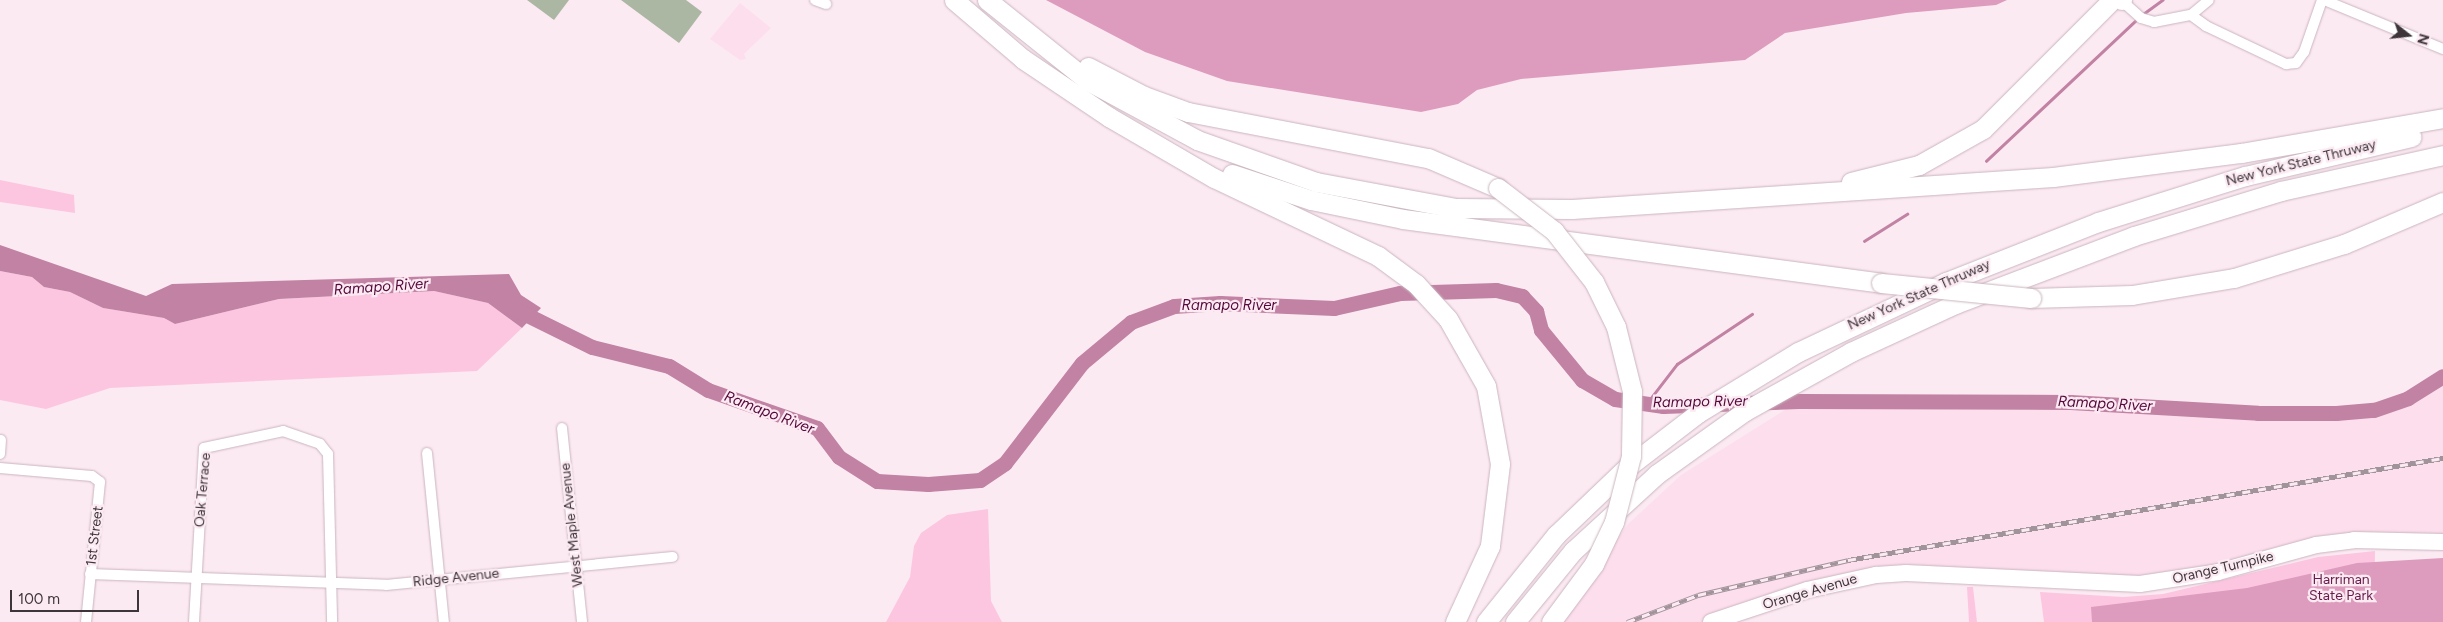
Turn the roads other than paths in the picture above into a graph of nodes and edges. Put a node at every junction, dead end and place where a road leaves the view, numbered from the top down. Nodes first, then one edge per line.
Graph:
1 (815, 0) edge
2 (954, 0) edge
3 (987, 0) edge
4 (2209, 0) edge
5 (2323, 0) edge
6 (826, 4) dead end
7 (2126, 5) edge
8 (2191, 15) junction
9 (2443, 49) edge
10 (2443, 118) edge
11 (2443, 130) edge
12 (1170, 151) junction
13 (2443, 155) edge
14 (1731, 199) junction
15 (2443, 202) edge
16 (562, 428) dead end
17 (1, 440) edge
18 (427, 453) dead end
19 (0, 454) edge
20 (0, 468) edge
21 (2443, 542) edge
22 (672, 556) dead end
23 (576, 565) junction
24 (90, 574) junction
25 (2001, 579) joint
26 (195, 580) junction
27 (440, 580) junction
28 (331, 585) junction
29 (1456, 620) edge
30 (86, 622) edge
31 (194, 622) edge
32 (332, 622) edge
33 (444, 622) edge
34 (582, 622) edge
35 (1486, 622) edge
36 (1515, 622) edge
37 (1551, 622) edge
38 (1711, 622) edge

1 - 6 street
2 - 12 highway
3 - 14 highway
3 - 37 highway, bridge
4 - 8 street
5 - 8 street
5 - 9 street
7 - 8 street
7 - 14 highway
10 - 14 highway
11 - 35 highway, New York State Thruway
12 - 15 highway, bridge
12 - 29 highway
13 - 36 highway, New York State Thruway
16 - 23 street, West Maple Avenue
17 - 19 street
18 - 27 street
20 - 24 street, 1st Street
21 - 25 main road, Orange Turnpike
22 - 23 street, Ridge Avenue
23 - 27 street, Ridge Avenue
23 - 34 street, West Maple Avenue
24 - 26 street, Ridge Avenue
24 - 30 street, 1st Street
25 - 38 main road, Orange Avenue
26 - 28 street, Ridge Avenue
26 - 28 street, Oak Terrace
26 - 31 street, Oak Terrace
27 - 28 street, Ridge Avenue
27 - 33 street
28 - 32 street, Oak Terrace

